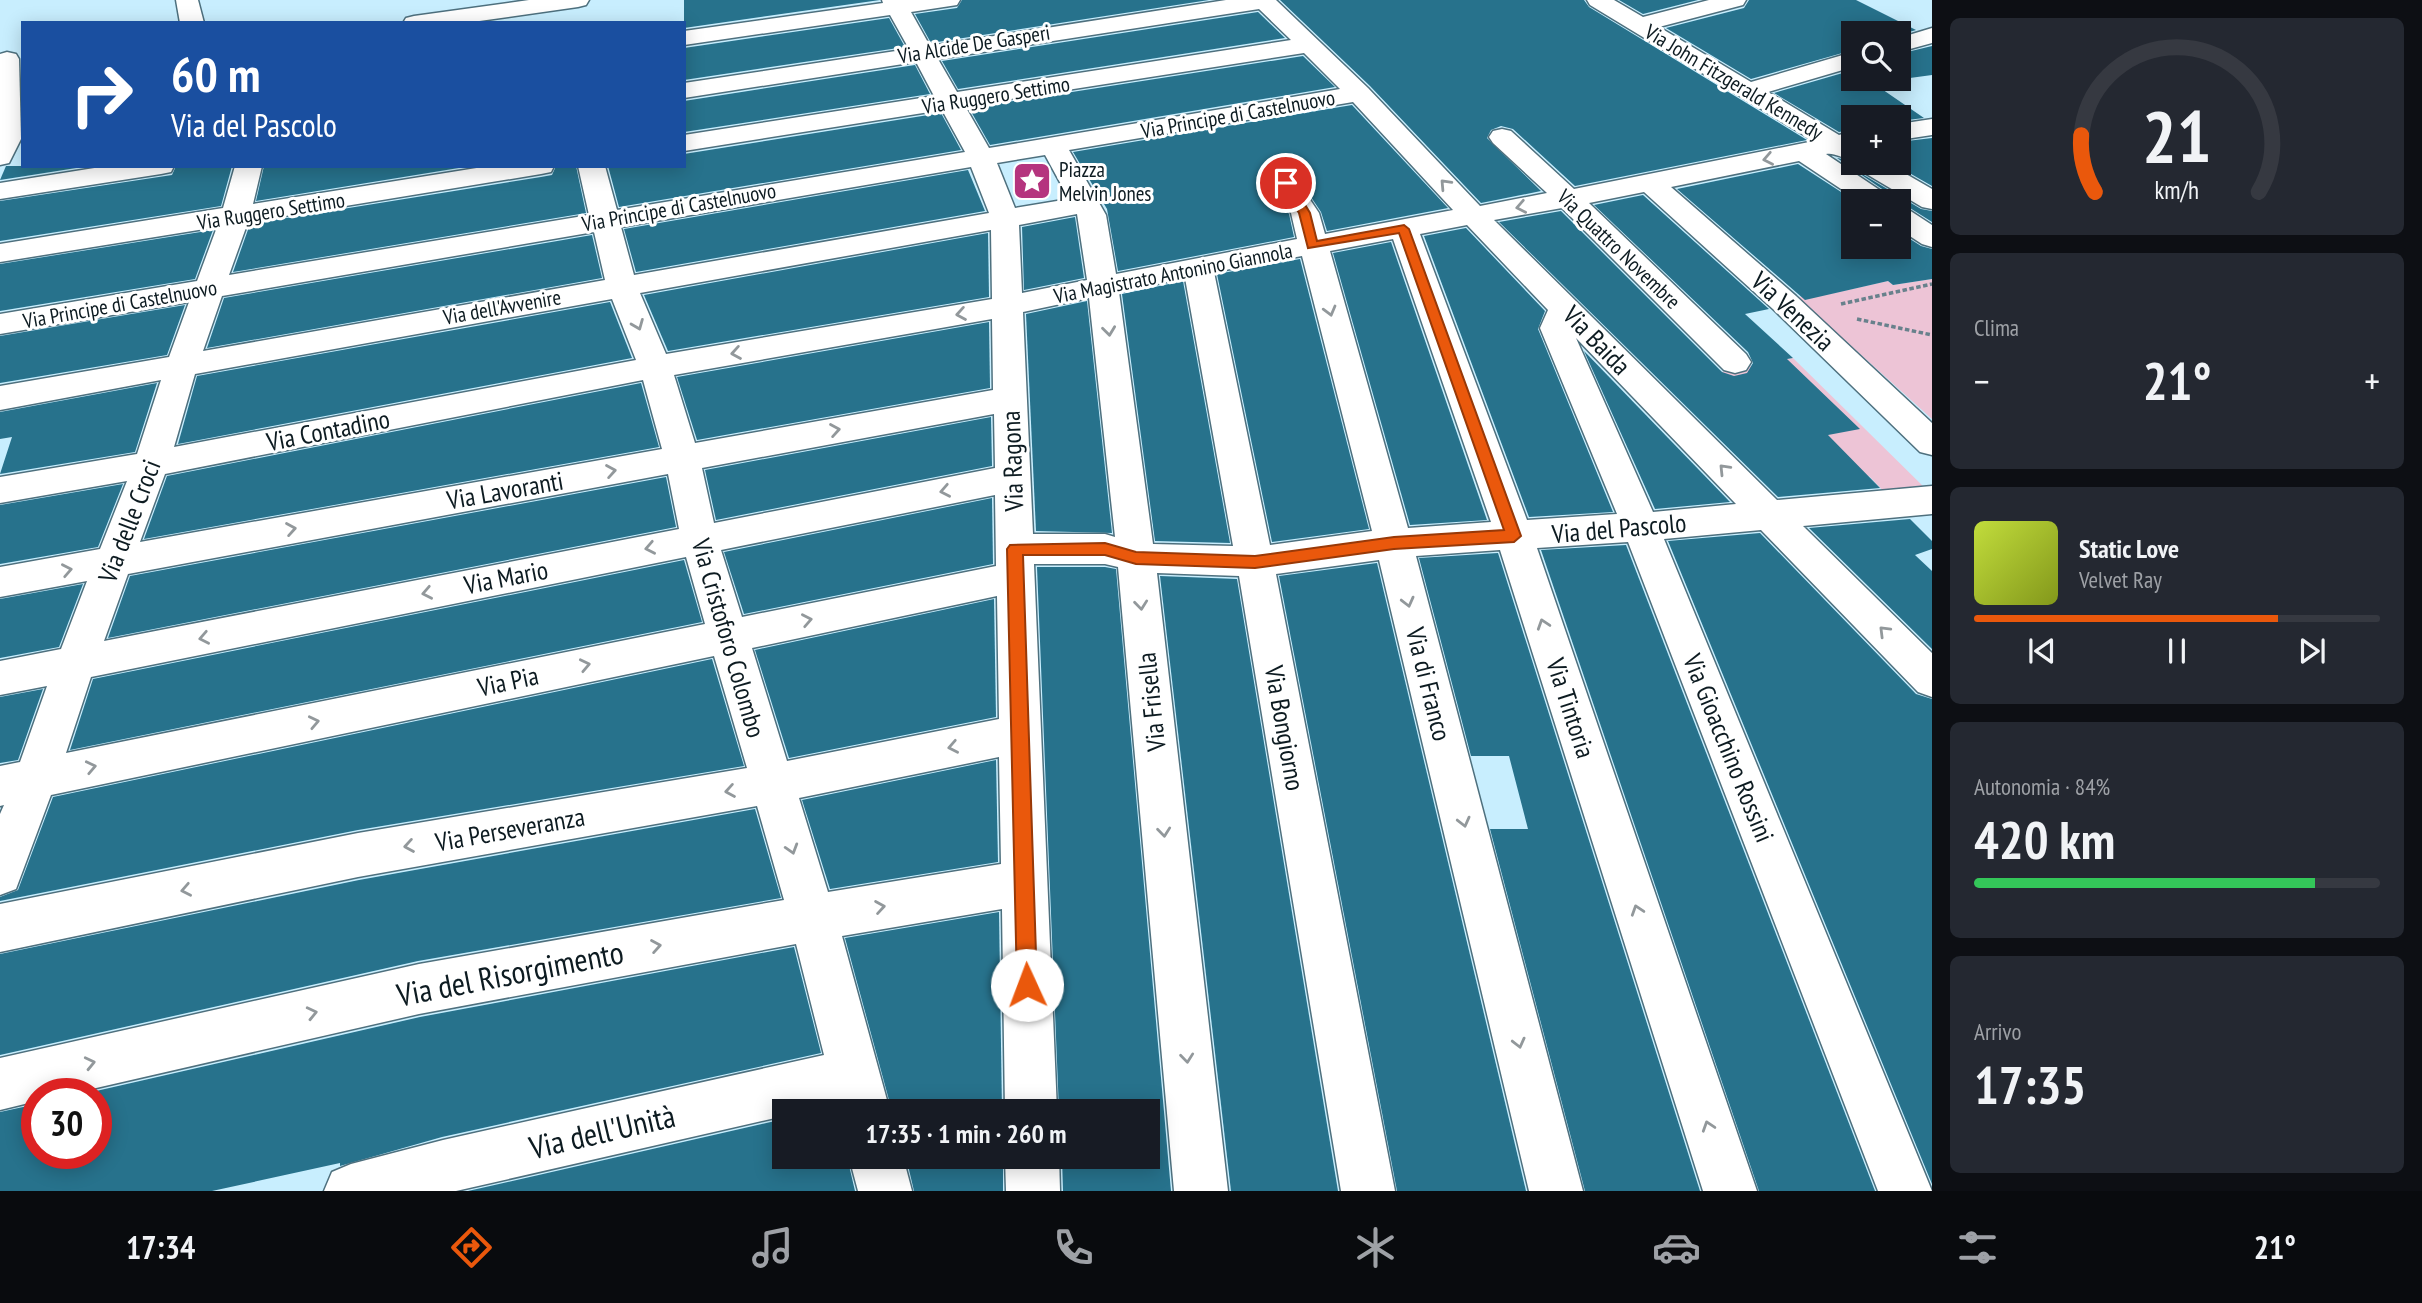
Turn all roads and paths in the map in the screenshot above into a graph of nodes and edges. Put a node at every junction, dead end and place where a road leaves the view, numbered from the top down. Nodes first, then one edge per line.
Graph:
1 (187, 0) edge
2 (578, 0) edge
3 (949, 0) edge
4 (1263, 0) edge
5 (1598, 0) edge
6 (1735, 0) edge
7 (895, 4) edge
8 (1154, 8) edge
9 (554, 9) edge
10 (192, 21) edge
11 (434, 21) edge
12 (1639, 25) junction
13 (1932, 35) edge
14 (686, 38) edge
15 (1911, 41) edge
16 (1306, 45) junction
17 (922, 52) junction
18 (7, 59) dead end
19 (1203, 62) junction
20 (1841, 62) edge
21 (686, 90) edge
22 (1746, 90) junction
23 (1359, 93) junction
24 (1233, 96) junction
25 (951, 103) junction
26 (1932, 127) edge
27 (1911, 130) edge
28 (1502, 137) dead end
29 (1841, 142) edge
30 (8, 143) edge
31 (686, 143) edge
32 (1053, 145) junction
33 (1841, 146) edge
34 (1804, 152) junction
35 (981, 157) junction
36 (148, 168) edge
37 (248, 168) edge
38 (529, 168) edge
39 (592, 168) edge
40 (1888, 175) edge
41 (1286, 183) dead end
42 (1650, 183) junction
43 (1859, 189) edge
44 (0, 191) edge
45 (1568, 198) junction
46 (1932, 201) edge
47 (1090, 210) junction
48 (1474, 216) junction
49 (235, 217) junction
50 (605, 220) junction
51 (1911, 224) edge
52 (1005, 225) junction
53 (1404, 229) junction
54 (1932, 239) edge
55 (1312, 245) junction
56 (0, 253) edge
57 (1198, 266) junction
58 (1932, 284) edge
59 (622, 286) junction
60 (1103, 286) junction
61 (209, 288) junction
62 (1839, 304) dead end
63 (1007, 306) junction
64 (1565, 307) junction
65 (0, 324) edge
66 (1735, 362) dead end
67 (182, 364) junction
68 (655, 367) junction
69 (0, 398) edge
70 (1010, 399) junction
71 (1932, 443) edge
72 (682, 458) junction
73 (151, 464) junction
74 (1012, 478) junction
75 (0, 490) edge
76 (1932, 500) edge
77 (1767, 514) junction
78 (1641, 527) junction
79 (1514, 536) junction
80 (699, 538) junction
81 (1394, 543) junction
82 (1136, 558) junction
83 (114, 561) junction
84 (1255, 562) junction
85 (1015, 563) junction
86 (0, 582) edge
87 (728, 636) junction
88 (75, 664) junction
89 (0, 678) edge
90 (1932, 680) edge
91 (1020, 734) junction
92 (18, 782) edge
93 (772, 784) junction
94 (0, 873) edge
95 (1024, 883) junction
96 (813, 918) junction
97 (0, 928) edge
98 (0, 1084) edge
99 (859, 1093) edge
100 (1031, 1099) edge
101 (879, 1169) edge
102 (1032, 1169) edge
103 (351, 1191) edge
104 (885, 1191) edge
105 (1033, 1191) edge
106 (1200, 1191) edge
107 (1368, 1191) edge
108 (1556, 1191) edge
109 (1730, 1191) edge
110 (1905, 1191) edge

1 - 10 street
2 - 9 street
3 - 7 street
4 - 8 street, Via Alcide De Gasperi
4 - 16 street, Via Baida
5 - 12 street, Via John Fitzgerald Kennedy
6 - 12 street
7 - 14 street
7 - 17 street
8 - 17 street, Via Alcide De Gasperi
8 - 19 street
9 - 11 street
12 - 22 street, Via John Fitzgerald Kennedy
13 - 15 street
16 - 19 street, Via Ruggero Settimo
16 - 23 street, Via Baida
17 - 21 street, Via Alcide De Gasperi
17 - 25 street
18 - 30 street
19 - 24 street
19 - 25 street, Via Ruggero Settimo
20 - 22 street
22 - 29 street, Via John Fitzgerald Kennedy
23 - 24 street, Via Principe di Castelnuovo
48 -> 23 street, Via Baida
24 - 32 street, Via Principe di Castelnuovo
25 - 31 street, Via Ruggero Settimo
25 - 35 street
26 - 27 street
28 - 45 street, Via Quattro Novembre
32 - 35 street, Via Principe di Castelnuovo
32 - 47 street
33 - 34 street, Via Magistrato Antonino Giannola
34 -> 42 street, Via Magistrato Antonino Giannola
34 - 43 street
35 - 50 street, Via Principe di Castelnuovo
35 - 52 street, Via Ragona
36 - 44 street
37 - 49 street, Via delle Croci
38 - 49 street, Via Ruggero Settimo
39 - 50 street, Via Cristoforo Colombo
40 - 46 street
41 - 55 street, Via di Franco
42 - 45 street, Via Magistrato Antonino Giannola
42 - 71 street, Via Venezia
45 -> 48 street, Via Magistrato Antonino Giannola
45 - 66 street, Via Quattro Novembre
47 - 52 street
47 - 60 street, Via Frisella
48 - 53 street, Via Magistrato Antonino Giannola
48 - 64 street, Via Baida
49 - 56 street, Via Ruggero Settimo
49 - 61 street, Via delle Croci
50 - 59 street, Via Cristoforo Colombo
50 - 61 street, Via Principe di Castelnuovo
51 - 54 street
52 - 59 street, Via dell'Avvenire
52 - 63 street, Via Ragona
53 - 55 street, Via Magistrato Antonino Giannola
53 - 79 street, Via Tintoria
55 - 57 street, Via Magistrato Antonino Giannola
55 -> 81 street, Via di Franco
57 - 60 street, Via Magistrato Antonino Giannola
57 - 84 street, Via Bongiorno
58 - 62 path
59 - 67 street, Via dell'Avvenire
59 -> 68 street, Via Cristoforo Colombo
60 - 63 street, Via Magistrato Antonino Giannola
60 -> 82 street, Via Frisella
61 - 65 street, Via Principe di Castelnuovo
61 - 67 street, Via delle Croci
63 -> 68 street, Via Magistrato Antonino Giannola
63 - 70 street, Via Ragona
77 -> 64 street, Via Baida
64 - 78 street, Via Gioacchino Rossini
67 - 69 street, Via dell'Avvenire
67 - 73 street, Via delle Croci
68 - 72 street, Via Cristoforo Colombo
68 - 73 street, Via Contadino
72 -> 70 street, Via Lavoranti
70 - 74 street, Via Ragona
72 - 80 street, Via Cristoforo Colombo
83 -> 72 street, Via Lavoranti
73 - 75 street, Via Contadino
73 - 83 street, Via delle Croci
74 -> 80 street, Via Mario
74 - 85 street, Via Ragona
76 - 77 street, Via del Pascolo
77 - 78 street, Via del Pascolo
90 -> 77 street, Via Baida
78 - 79 street, Via del Pascolo
78 - 110 street, Via Gioacchino Rossini
79 - 81 street, Via del Pascolo
109 -> 79 street, Via Tintoria
80 - 87 street, Via Cristoforo Colombo
80 -> 88 street, Via Mario
81 - 84 street, Via del Pascolo
81 -> 108 street, Via di Franco
82 - 84 street, Via del Pascolo
82 - 85 street, Via del Pascolo
82 -> 106 street, Via Frisella
86 -> 83 street, Via Lavoranti
83 - 88 street, Via delle Croci
84 - 107 street, Via Bongiorno
87 -> 85 street, Via Pia
85 - 91 street, Via Ragona
92 -> 87 street, Via Pia
87 - 93 street, Via Cristoforo Colombo
88 - 89 street, Via Mario
88 - 92 street, Via delle Croci
91 -> 93 street, Via Perseveranza
91 - 95 street, Via Ragona
92 - 94 street, Via delle Croci
93 -> 96 street, Via Cristoforo Colombo
93 -> 97 street, Via Perseveranza
96 -> 95 street, Via del Risorgimento
95 - 100 street, Via Ragona
98 -> 96 street, Via del Risorgimento
96 - 99 street, Via Cristoforo Colombo
99 - 103 street, Via dell'Unità
101 - 104 street
102 - 105 street

